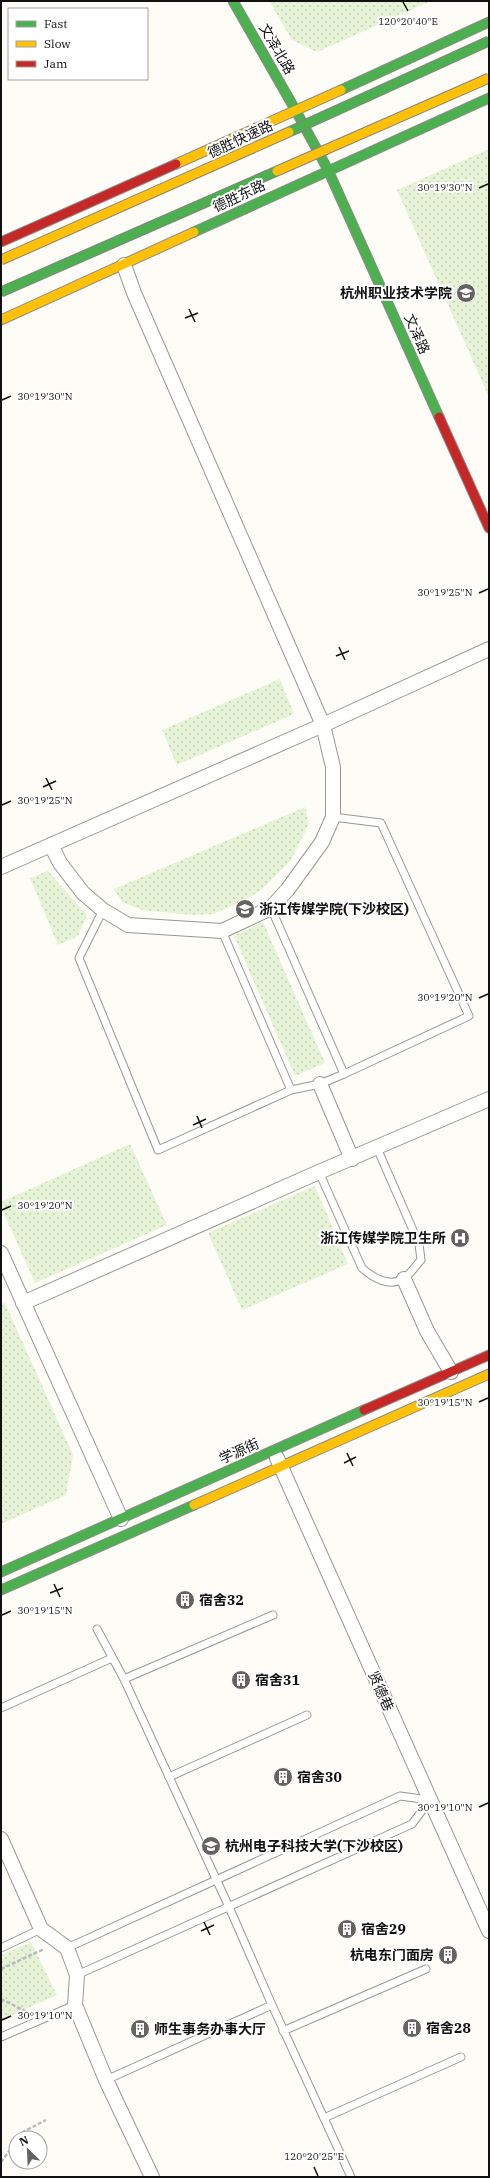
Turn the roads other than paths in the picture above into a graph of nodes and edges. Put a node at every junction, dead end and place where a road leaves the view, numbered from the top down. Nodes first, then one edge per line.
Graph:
1 (233, 1) edge
2 (489, 22) edge
3 (489, 40) edge
4 (489, 78) edge
5 (489, 98) edge
6 (296, 111) junction
7 (328, 170) junction
8 (1, 242) edge
9 (1, 260) edge
10 (124, 264) junction
11 (1, 292) edge
12 (1, 320) edge
13 (489, 528) edge
14 (489, 649) edge
15 (323, 725) junction
16 (334, 818) junction
17 (51, 845) junction
18 (1, 867) edge
19 (271, 908) junction
20 (103, 910) junction
21 (222, 930) junction
22 (344, 1074) junction
23 (320, 1084) junction
24 (291, 1090) junction
25 (489, 1099) edge
26 (377, 1148) junction
27 (352, 1159) junction
28 (319, 1172) junction
29 (1, 1253) edge
30 (404, 1279) junction
31 (23, 1303) junction
32 (489, 1355) edge
33 (451, 1372) junction
34 (489, 1374) edge
35 (274, 1451) junction
36 (280, 1465) junction
37 (121, 1519) junction
38 (1, 1572) edge
39 (1, 1590) edge
40 (273, 1615) dead end
41 (98, 1629) dead end
42 (112, 1658) junction
43 (124, 1679) junction
44 (1, 1708) edge
45 (307, 1715) dead end
46 (169, 1777) junction
47 (430, 1800) junction
48 (1, 1839) edge
49 (217, 1880) junction
50 (229, 1907) junction
51 (41, 1930) junction
52 (489, 1930) edge
53 (63, 1945) junction
54 (1, 1948) edge
55 (426, 1969) dead end
56 (77, 1975) junction
57 (75, 2005) junction
58 (272, 2005) junction
59 (283, 2031) junction
60 (1, 2037) edge
61 (461, 2057) dead end
62 (106, 2080) junction
63 (324, 2118) junction
64 (152, 2177) edge
65 (350, 2177) edge

1 - 6 main road, 文泽北路
2 - 6 main road
3 - 9 main road, 德胜快速路, bridge
4 - 11 main road, bridge
5 - 7 main road, 德胜东路
6 - 7 main road, 文泽路
6 - 8 main road
7 - 10 main road, 德胜东路
7 - 13 main road, 文泽路
10 - 12 main road, 德胜东路
10 - 15 street
14 - 15 street
15 - 16 street
15 - 17 street
16 - 19 street
16 - 22 lane
17 - 18 street
17 - 20 street
19 - 21 street
19 - 22 lane
20 - 21 street
20 - 24 lane
21 - 24 lane
22 - 23 lane
23 - 24 lane
23 - 27 street
25 - 26 street
26 - 27 street
26 - 30 lane
27 - 28 street
28 - 30 lane
28 - 31 street
29 - 31 street
30 - 33 street
31 - 37 street
32 - 33 main road, 学源街
33 - 35 main road, 学源街
34 - 36 main road, 学源街
35 - 36 street, 贤德巷
35 - 37 main road, 学源街
36 - 39 main road, 学源街
36 - 47 street, 贤德巷
37 - 38 main road, 学源街
40 - 43 lane
41 - 42 lane
42 - 43 lane
42 - 44 lane
43 - 46 lane
45 - 46 lane
46 - 49 lane
47 - 49 lane
47 - 50 lane
47 - 52 street, 贤德巷
48 - 51 street
49 - 50 lane
49 - 53 lane
50 - 56 lane
50 - 58 lane
51 - 53 street
51 - 54 lane
53 - 56 street
55 - 59 lane
56 - 57 street
57 - 60 lane
57 - 62 street
58 - 59 lane
58 - 62 lane
59 - 63 lane
61 - 63 lane
62 - 64 street
63 - 65 lane

